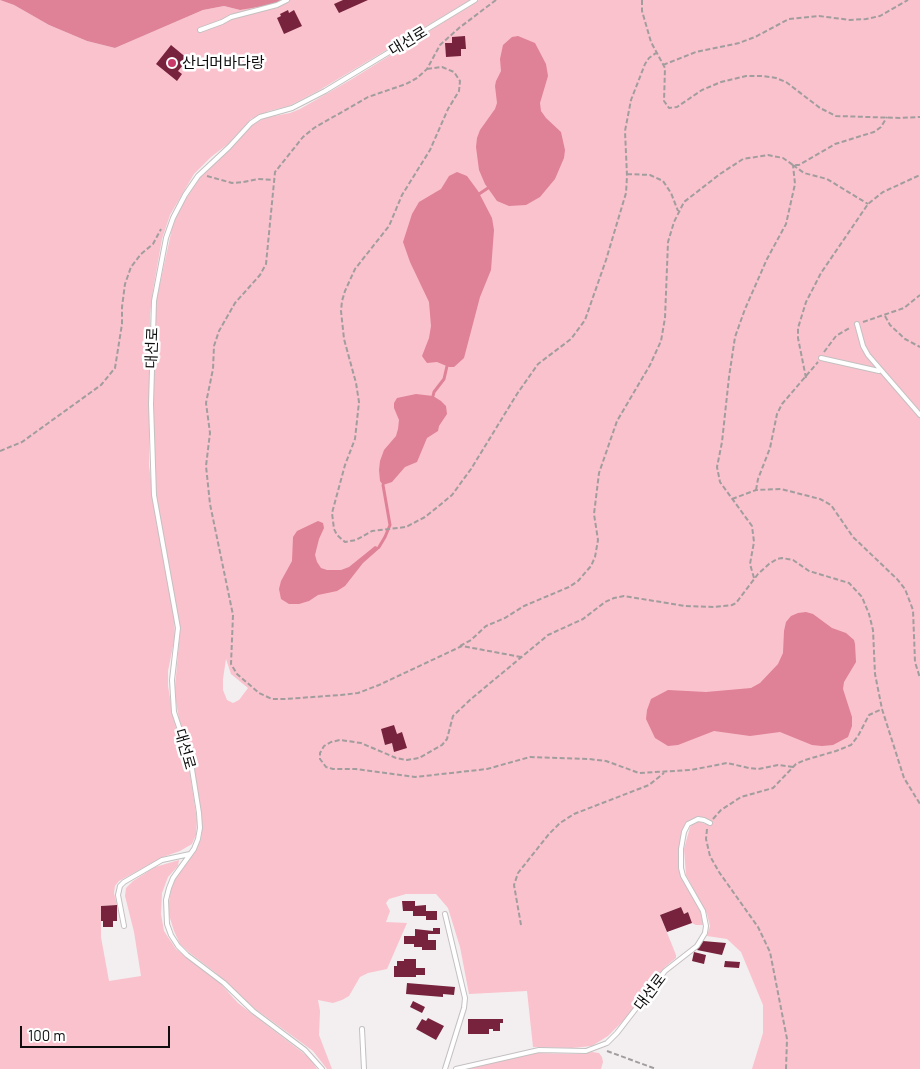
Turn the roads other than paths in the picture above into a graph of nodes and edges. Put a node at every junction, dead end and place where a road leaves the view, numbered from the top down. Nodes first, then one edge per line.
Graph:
1 (287, 0) edge
2 (475, 0) edge
3 (200, 30) dead end
4 (857, 324) road end
5 (820, 358) road end
6 (881, 371) junction
7 (920, 415) edge
8 (710, 823) road end
9 (190, 854) junction
10 (445, 914) dead end
11 (124, 926) dead end
12 (362, 1029) dead end
13 (322, 1069) edge
14 (364, 1069) edge
15 (445, 1069) edge
16 (456, 1069) edge

1 - 3 lane
2 - 9 lane, 대선로
4 - 6 lane
5 - 6 lane
6 - 7 lane
8 - 16 lane, 대선로
9 - 11 lane
9 - 13 lane, 대선로
10 - 15 lane
12 - 14 lane

